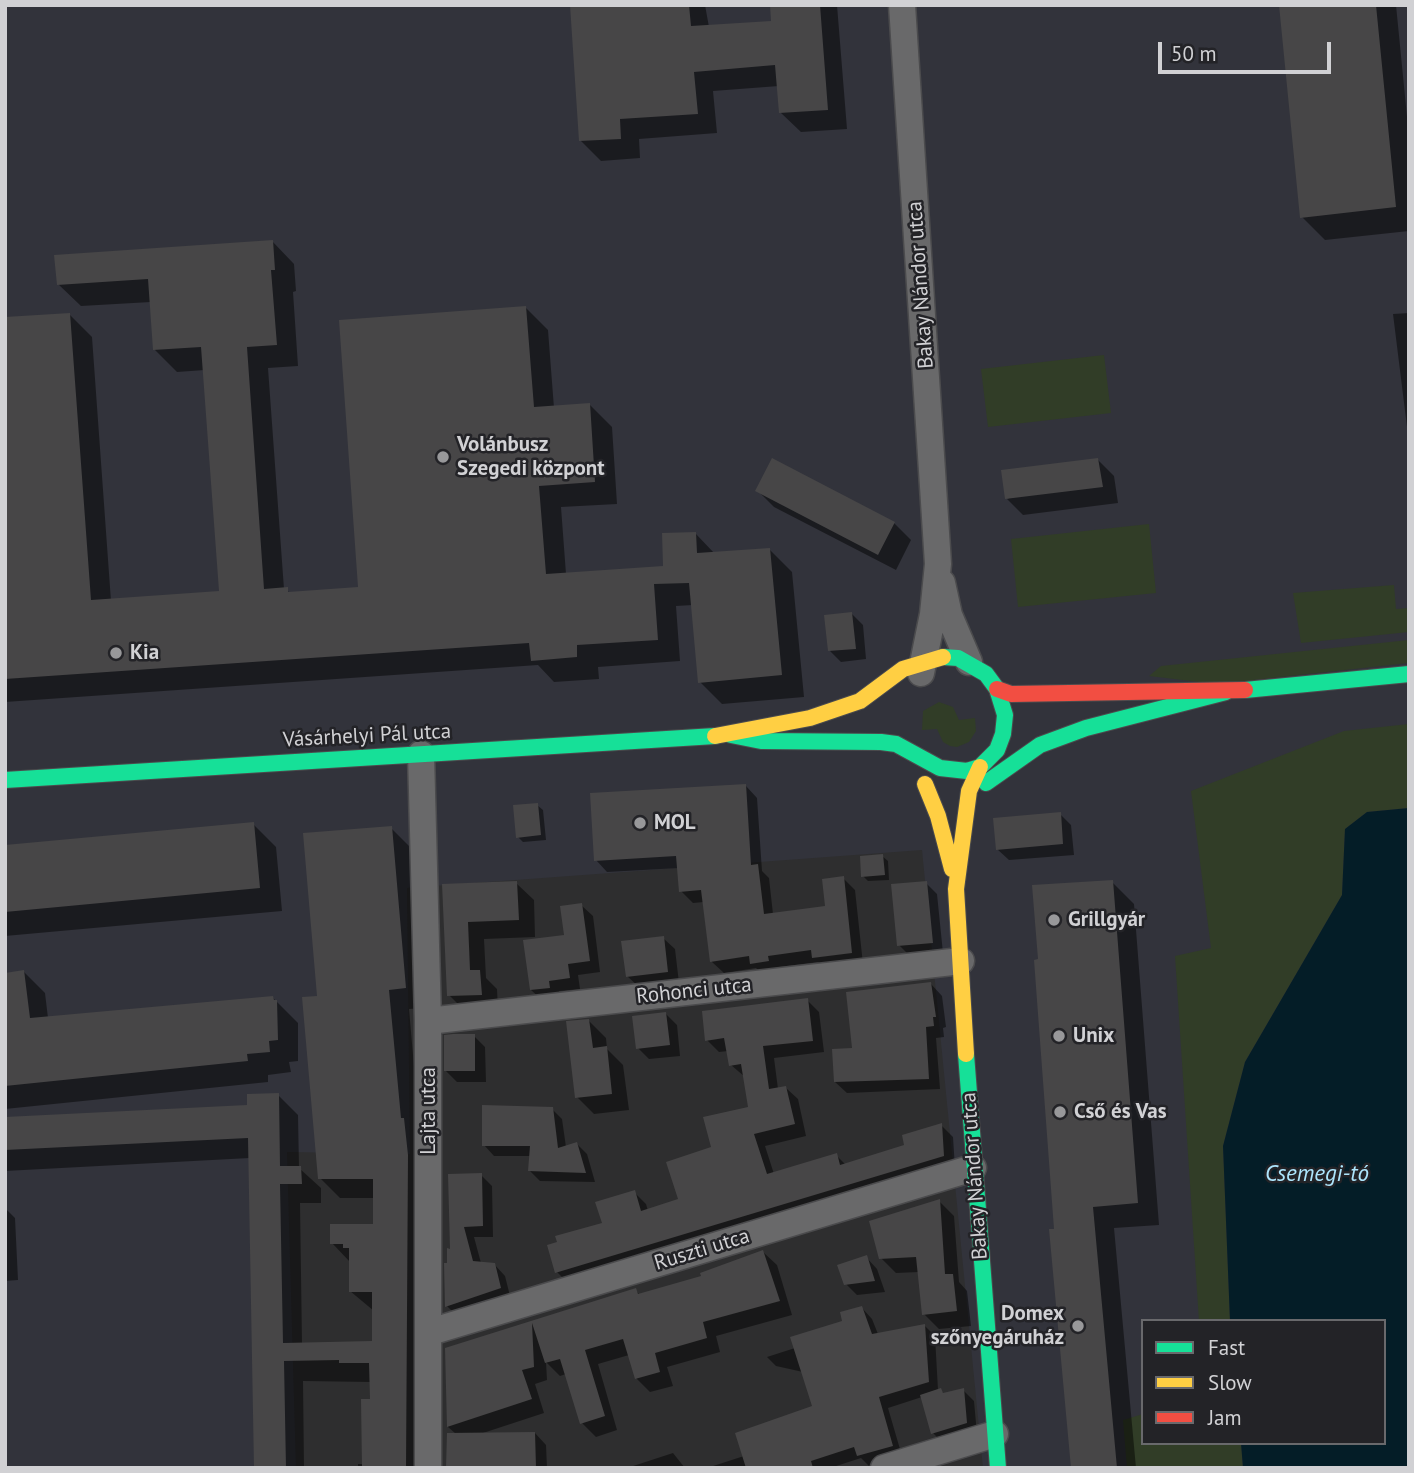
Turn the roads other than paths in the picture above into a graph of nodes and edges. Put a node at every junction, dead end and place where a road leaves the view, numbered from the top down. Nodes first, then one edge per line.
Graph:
1 (902, 5) edge
2 (938, 564) junction
3 (969, 662) junction
4 (1409, 674) edge
5 (923, 676) junction
6 (997, 689) junction
7 (978, 692) dead end
8 (1097, 692) junction
9 (1226, 692) junction
10 (1004, 706) junction
11 (877, 711) dead end
12 (810, 718) junction
13 (894, 725) dead end
14 (1086, 728) junction
15 (731, 735) junction
16 (997, 750) junction
17 (421, 754) junction
18 (909, 767) junction
19 (980, 767) junction
20 (5, 780) edge
21 (969, 791) junction
22 (956, 884) junction
23 (961, 961) junction
24 (428, 1021) junction
25 (973, 1168) junction
26 (430, 1332) junction
27 (995, 1434) junction
28 (428, 1468) edge
29 (884, 1468) edge
30 (998, 1468) edge

1 - 2 street, Bakay Nándor utca
2 - 3 street, Bakay Nándor utca
2 - 5 street, Bakay Nándor utca
3 - 5 main road, Vásárhelyi Pál utca
3 - 6 main road
4 - 9 main road, Vásárhelyi Pál utca
5 - 12 main road, Vásárhelyi Pál utca
6 - 8 main road, Vásárhelyi Pál utca
6 - 10 main road
7 - 10 main road, Vásárhelyi Pál utca
8 - 9 main road, Vásárhelyi Pál utca
8 - 10 main road, Vásárhelyi Pál utca
9 - 14 main road, Vásárhelyi Pál utca
10 - 16 main road
11 - 12 main road, Vásárhelyi Pál utca
12 - 15 main road, Vásárhelyi Pál utca
13 - 18 main road
14 - 16 main road, Vásárhelyi Pál utca
14 - 21 main road, Vásárhelyi Pál utca
15 - 17 main road, Vásárhelyi Pál utca
15 - 18 main road, Vásárhelyi Pál utca
16 - 19 main road, Vásárhelyi Pál utca
17 - 20 main road, Vásárhelyi Pál utca
17 - 24 street, Lajta utca
18 - 19 main road, Vásárhelyi Pál utca
18 - 21 main road, Vásárhelyi Pál utca
18 - 22 main road, Bakay Nándor utca
19 - 21 main road, Bakay Nándor utca
21 - 22 main road, Bakay Nándor utca
22 - 23 main road, Bakay Nándor utca
23 - 24 street, Rohonci utca
23 - 25 main road, Bakay Nándor utca
24 - 26 street, Lajta utca
25 - 26 street, Ruszti utca
25 - 27 main road, Bakay Nándor utca
26 - 28 street, Lajta utca
27 - 29 street
27 - 30 main road, Bakay Nándor utca

